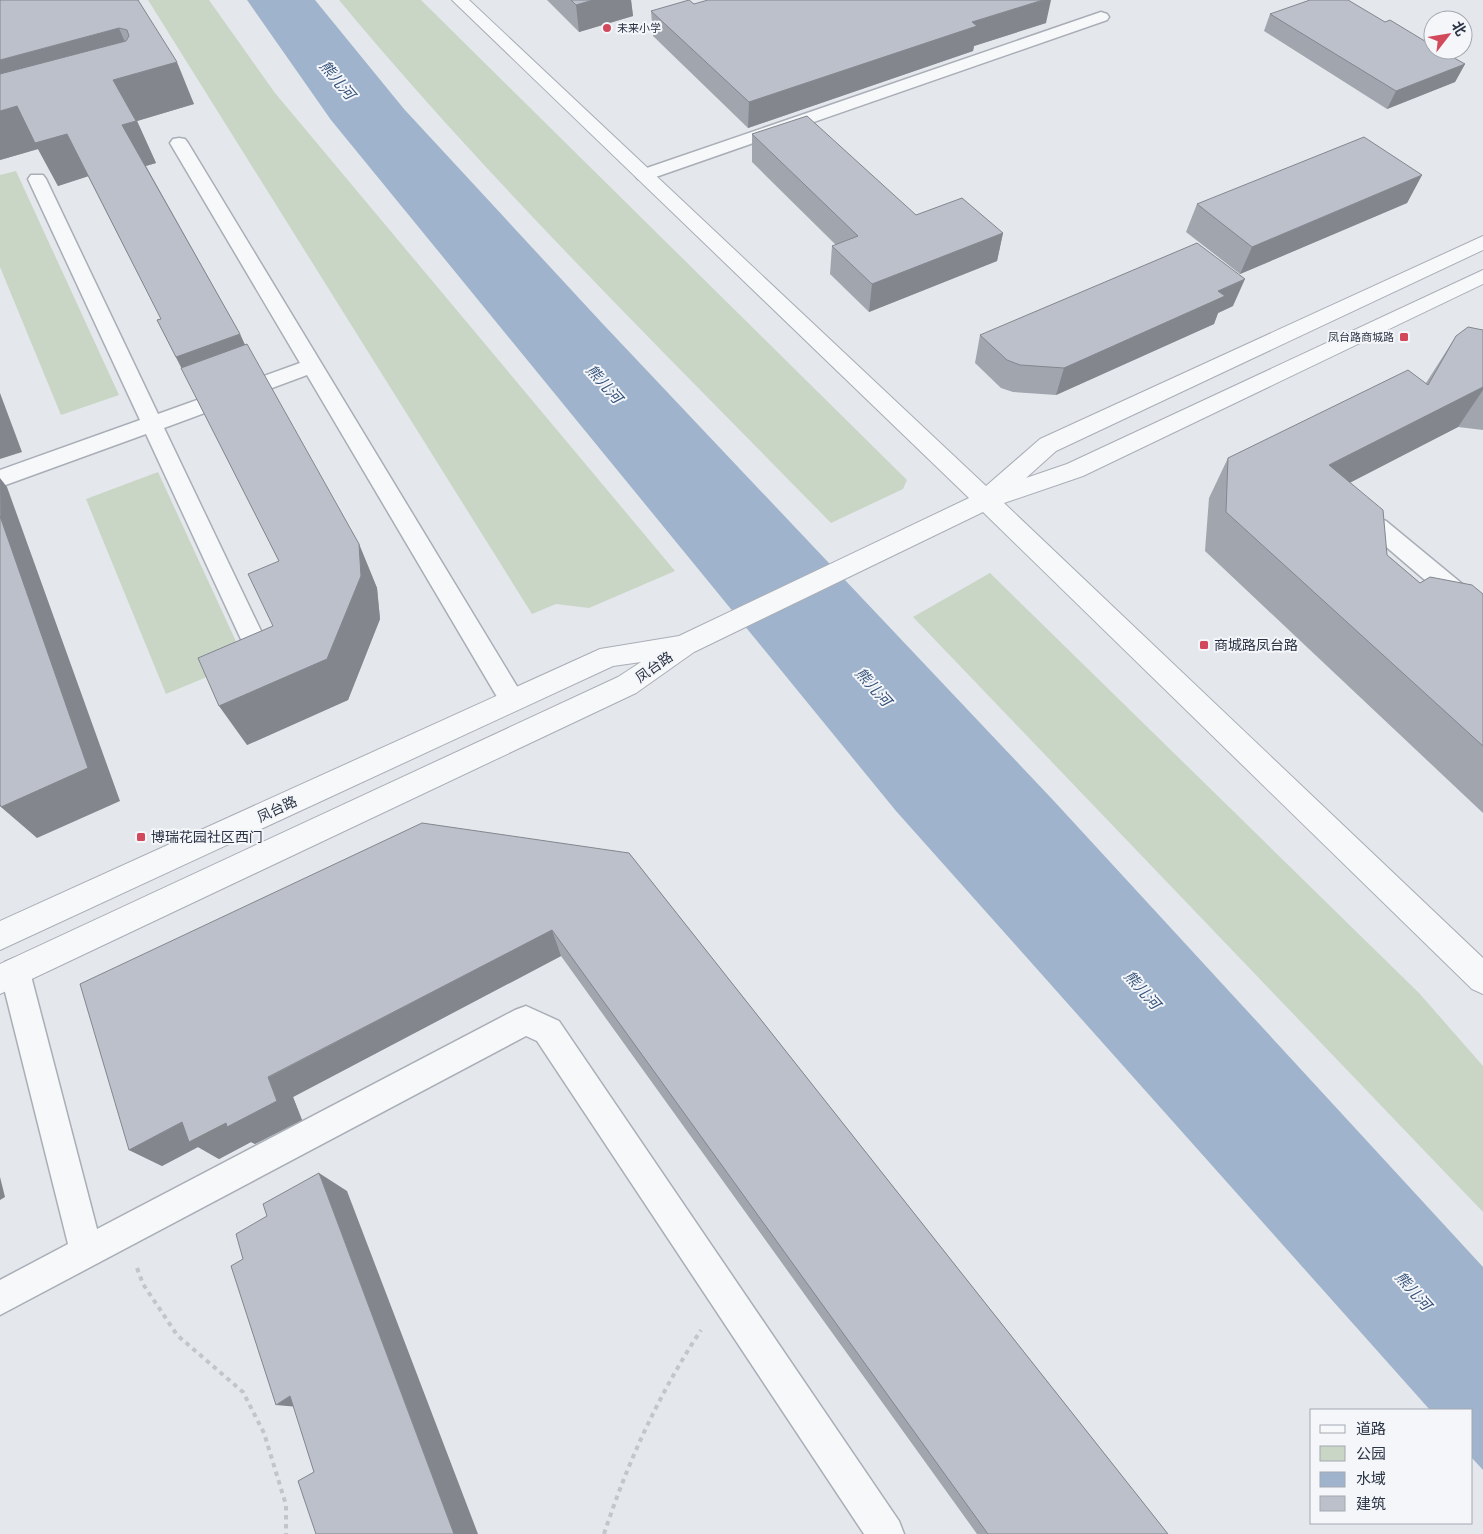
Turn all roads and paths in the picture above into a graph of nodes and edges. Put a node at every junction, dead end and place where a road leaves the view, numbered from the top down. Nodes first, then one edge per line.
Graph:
1 (460, 0) edge
2 (1101, 17) dead end
3 (179, 142) dead end
4 (644, 175) junction
5 (37, 178) edge
6 (1483, 242) edge
7 (1483, 276) edge
8 (312, 366) junction
9 (152, 424) junction
10 (0, 478) edge
11 (986, 500) junction
12 (1378, 527) edge
13 (1483, 615) edge
14 (685, 646) junction
15 (262, 656) edge
16 (512, 700) junction
17 (0, 936) edge
18 (7, 976) edge
19 (1483, 979) edge
20 (125, 1232) junction
21 (87, 1252) junction
22 (726, 1295) junction
23 (0, 1298) edge
24 (286, 1534) edge
25 (604, 1534) edge
26 (886, 1534) edge

1 - 4 street
2 - 4 lane
3 - 8 lane
4 - 11 street
5 - 9 lane
6 - 11 street
7 - 11 street
8 - 9 lane
8 - 16 lane
9 - 10 lane
9 - 15 lane
11 - 14 street
11 - 19 street
12 - 13 lane
14 - 16 street, 凤台路
14 - 18 street, 凤台路
16 - 17 street, 凤台路
18 - 21 lane
20 - 21 lane
20 - 22 lane
20 - 24 path
21 - 23 lane
22 - 25 path
22 - 26 lane

